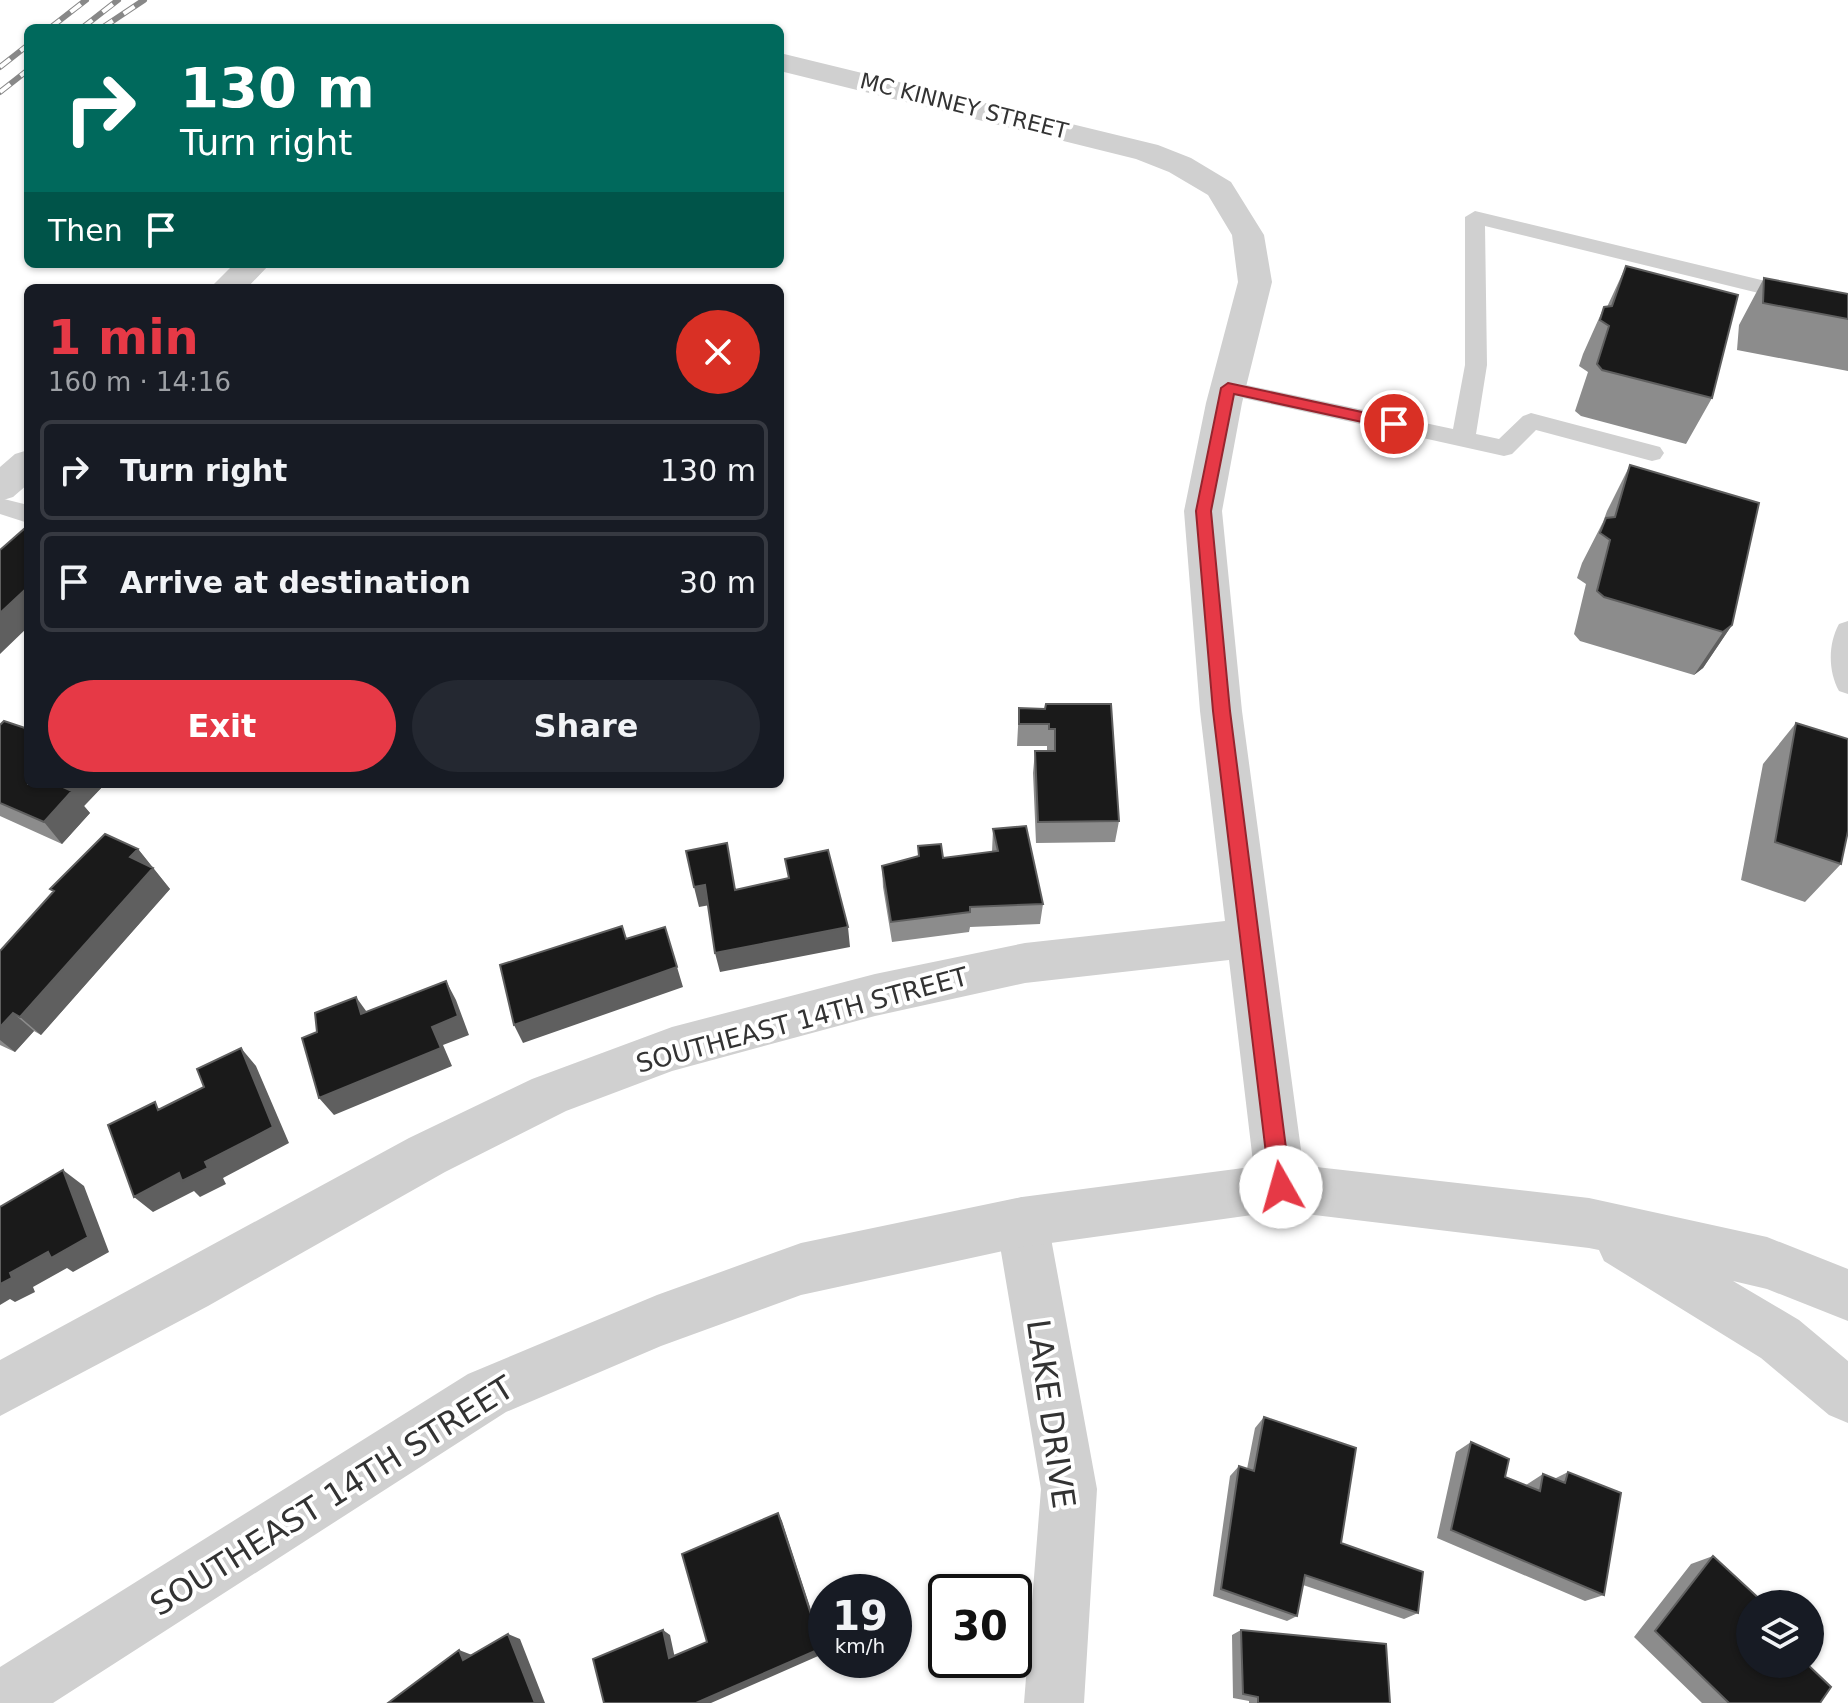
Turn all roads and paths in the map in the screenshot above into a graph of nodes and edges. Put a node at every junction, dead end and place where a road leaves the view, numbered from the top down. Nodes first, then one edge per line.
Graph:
1 (784, 63) edge
2 (250, 268) edge
3 (232, 284) edge
4 (1848, 308) edge
5 (1228, 388) junction
6 (1463, 440) junction
7 (1652, 453) dead end
8 (24, 467) edge
9 (0, 488) edge
10 (0, 506) edge
11 (24, 513) edge
12 (1848, 631) edge
13 (1848, 684) edge
14 (1249, 938) junction
15 (1281, 1187) junction
16 (1022, 1222) junction
17 (1589, 1223) junction
18 (1848, 1295) edge
19 (0, 1389) edge
20 (1848, 1396) edge
21 (0, 1701) edge
22 (1054, 1703) edge

1 - 5 street, MC KINNEY STREET
2 - 3 street
4 - 6 lane
5 - 6 lane
5 - 14 street, MC KINNEY STREET
6 - 7 lane
8 - 9 street
10 - 11 lane
12 - 13 lane
14 - 15 street, MC KINNEY STREET
14 - 19 street, SOUTHEAST 14TH STREET
15 - 16 street, SOUTHEAST 14TH STREET
15 - 17 street, SOUTHEAST 14TH STREET
16 - 21 street, SOUTHEAST 14TH STREET
16 - 22 street, LAKE DRIVE
17 - 18 street, SOUTHEAST 14TH STREET
17 - 20 street

